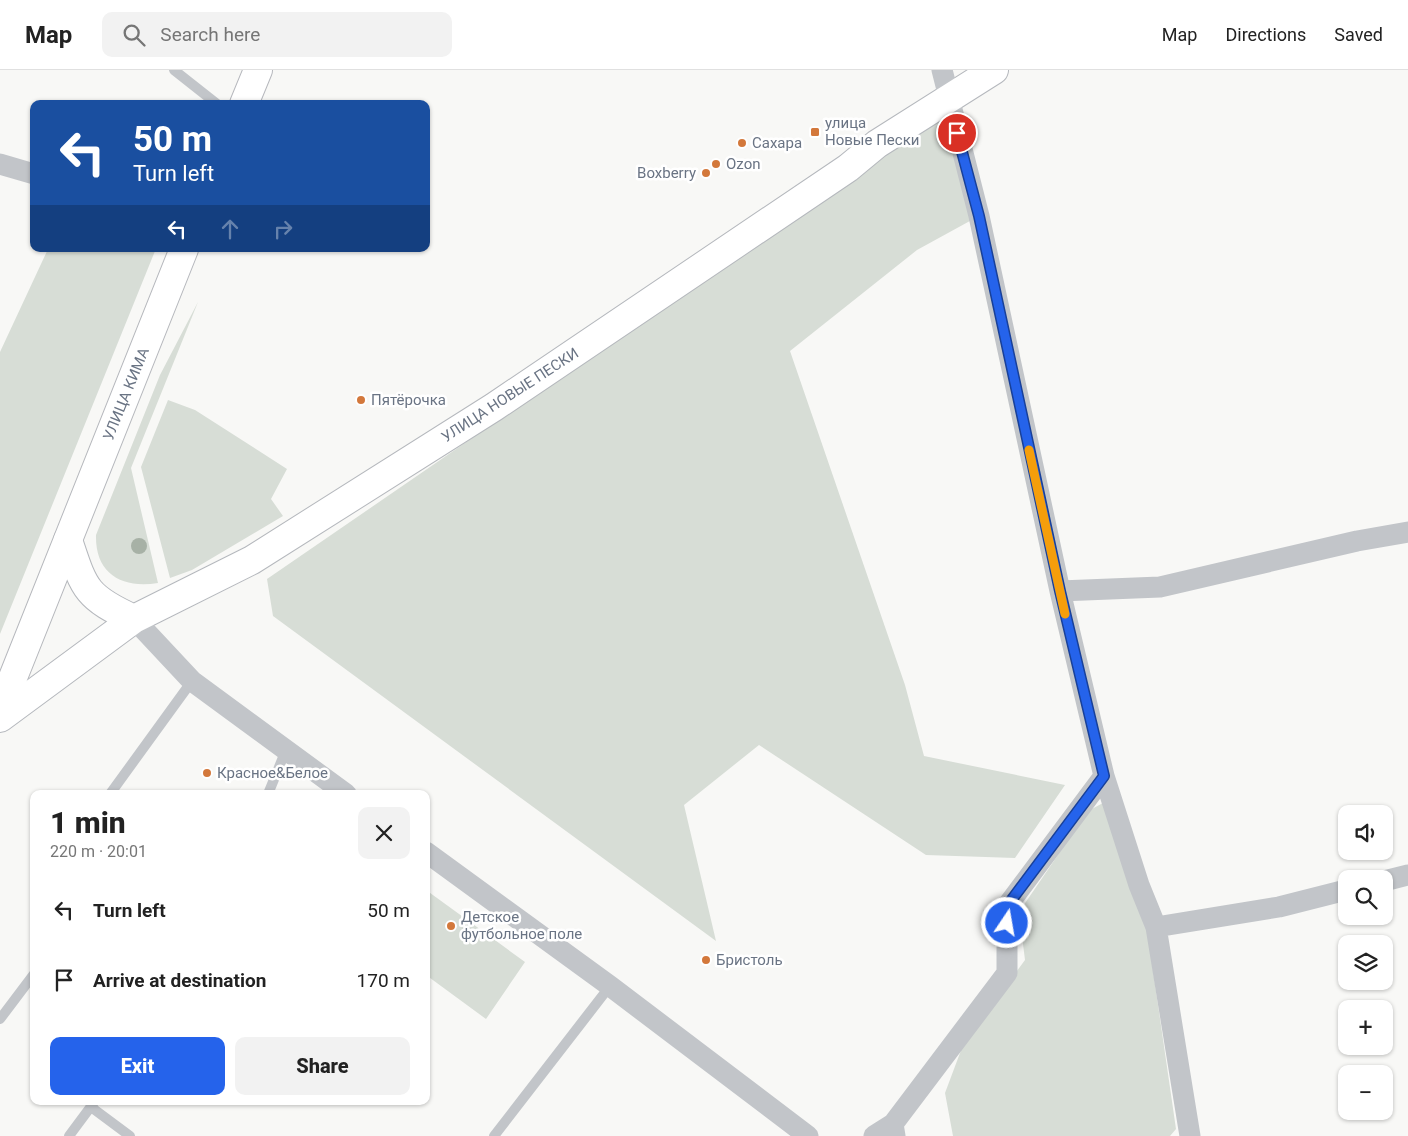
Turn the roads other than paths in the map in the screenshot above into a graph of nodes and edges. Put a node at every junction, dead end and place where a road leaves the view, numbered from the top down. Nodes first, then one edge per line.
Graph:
1 (174, 70) edge
2 (258, 70) edge
3 (942, 70) edge
4 (994, 70) edge
5 (949, 99) junction
6 (212, 100) edge
7 (246, 100) edge
8 (0, 164) edge
9 (30, 173) edge
10 (183, 252) edge
11 (1408, 532) edge
12 (68, 540) junction
13 (1060, 591) junction
14 (134, 619) junction
15 (192, 681) junction
16 (0, 710) edge
17 (0, 718) edge
18 (286, 750) junction
19 (1104, 776) junction
20 (113, 790) edge
21 (270, 790) edge
22 (341, 790) edge
23 (430, 855) edge
24 (1408, 875) edge
25 (1393, 879) edge
26 (1338, 892) edge
27 (1156, 927) junction
28 (30, 979) edge
29 (610, 986) junction
30 (0, 1019) edge
31 (92, 1105) edge
32 (94, 1105) edge
33 (894, 1130) edge
34 (69, 1136) edge
35 (130, 1136) edge
36 (494, 1136) edge
37 (808, 1136) edge
38 (874, 1136) edge
39 (1190, 1136) edge

1 - 6 lane
2 - 7 main road
3 - 5 street
4 - 5 main road, УЛИЦА НОВЫЕ ПЕСКИ
5 - 13 street
5 - 14 main road, УЛИЦА НОВЫЕ ПЕСКИ
8 - 9 street
10 - 12 main road, УЛИЦА КИМА
11 - 13 street
12 - 14 main road
12 - 16 main road, УЛИЦА КИМА
13 - 19 street
14 - 15 street
14 - 17 main road, УЛИЦА НОВЫЕ ПЕСКИ
15 - 18 street
15 - 20 lane
18 - 21 lane
18 - 22 street
19 - 27 street
19 - 33 street
23 - 29 street
24 - 25 street
26 - 27 street
27 - 39 street
28 - 30 lane
29 - 36 lane
29 - 37 street
31 - 34 lane
32 - 35 lane
33 - 38 street

